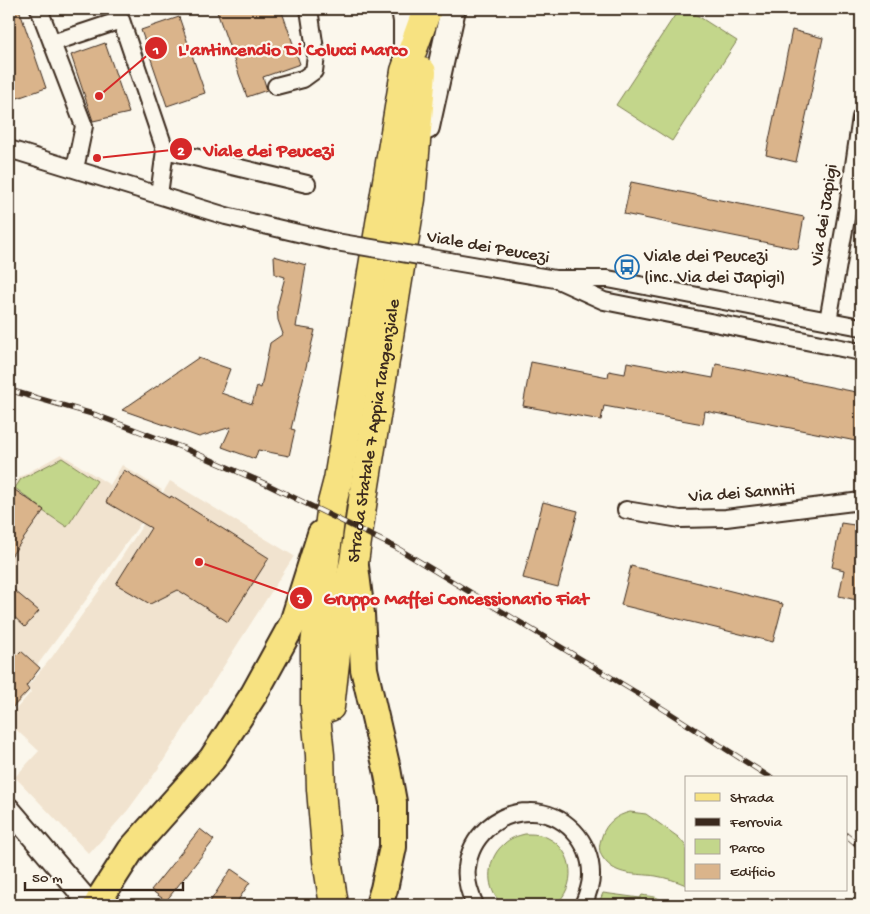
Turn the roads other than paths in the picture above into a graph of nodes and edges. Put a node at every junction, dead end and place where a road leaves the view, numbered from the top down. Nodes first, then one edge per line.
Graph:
1 (39, 9) edge
2 (309, 9) edge
3 (428, 9) edge
4 (52, 43) junction
5 (276, 86) dead end
6 (861, 117) edge
7 (9, 149) edge
8 (165, 150) junction
9 (75, 169) junction
10 (308, 184) dead end
11 (159, 195) junction
12 (555, 279) junction
13 (836, 322) junction
14 (861, 327) edge
15 (840, 347) junction
16 (861, 352) edge
17 (861, 502) edge
18 (332, 503) junction
19 (626, 510) dead end
20 (354, 562) junction
21 (320, 755) junction
22 (9, 809) edge
23 (91, 905) edge
24 (97, 905) edge
25 (334, 905) edge
26 (379, 905) edge
27 (475, 905) edge
28 (583, 905) edge

1 - 4 street
2 - 5 street
3 - 18 highway, Strada Statale 7 Appia Tangenziale
3 - 20 highway, Strada Statale 7 Appia Tangenziale
4 - 8 street
4 - 9 street
6 - 13 street, Via dei Japigi
7 - 9 street, Viale dei Peucezi
8 - 10 street
8 - 11 street
9 - 11 street, Viale dei Peucezi
11 - 12 street, Viale dei Peucezi, bridge
12 - 13 street, Viale dei Peucezi
12 - 15 street, Viale dei Peucezi
13 - 14 street, Viale dei Peucezi
13 - 15 street, Via dei Japigi
15 - 16 street, Viale dei Peucezi
17 - 19 street, Via dei Sanniti
18 - 21 highway, Strada Statale 7 Appia Tangenziale
18 - 24 main road
20 - 21 highway, Strada Statale 7 Appia Tangenziale
20 - 26 main road
21 - 25 highway
22 - 23 street
27 - 28 street

